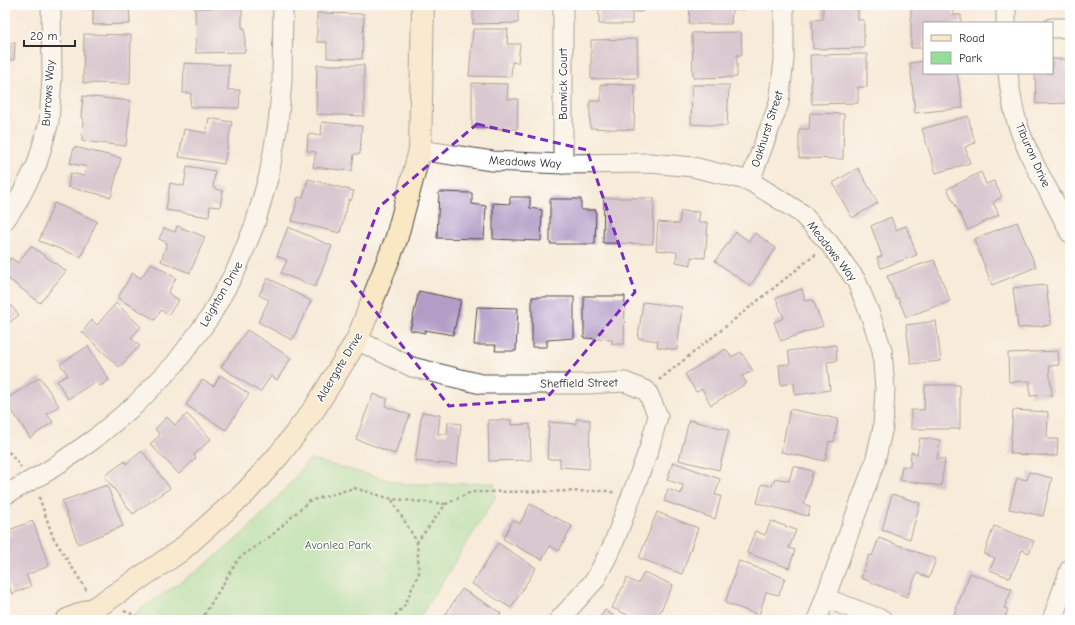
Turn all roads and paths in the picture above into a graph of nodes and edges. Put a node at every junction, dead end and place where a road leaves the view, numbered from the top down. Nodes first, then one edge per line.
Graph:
1 (51, 5) edge
2 (282, 5) edge
3 (423, 5) edge
4 (563, 5) edge
5 (784, 5) edge
6 (1006, 5) edge
7 (1006, 22) edge
8 (1053, 28) edge
9 (1070, 28) edge
10 (1008, 74) edge
11 (420, 150) junction
12 (563, 164) junction
13 (750, 181) junction
14 (5, 220) edge
15 (1070, 233) edge
16 (829, 243) junction
17 (357, 340) junction
18 (647, 391) junction
19 (5, 447) edge
20 (30, 481) junction
21 (5, 495) edge
22 (631, 497) junction
23 (392, 499) junction
24 (446, 504) junction
25 (417, 542) junction
26 (1070, 570) edge
27 (825, 598) junction
28 (98, 614) edge
29 (67, 620) edge
30 (200, 620) edge
31 (391, 620) edge
32 (559, 620) edge
33 (817, 620) edge
34 (883, 620) edge
35 (1052, 620) edge

1 - 14 street, Burrows Way
2 - 20 street, Leighton Drive
3 - 11 street, Aldergate Drive
4 - 12 street, Barwick Court
5 - 13 street, Oakhurst Street
6 - 7 street
8 - 9 street
10 - 15 street, Tiburon Drive
11 - 12 street, Meadows Way
11 - 17 street, Aldergate Drive
12 - 13 street, Meadows Way
13 - 16 street, Meadows Way
16 - 18 path
16 - 27 street, Meadows Way
17 - 18 street, Sheffield Street
17 - 28 street, Aldergate Drive
18 - 22 street
19 - 20 path
20 - 21 street, Leighton Drive
20 - 28 path
22 - 24 path
22 - 32 street
23 - 24 path
23 - 25 path
23 - 30 path
24 - 25 path
25 - 31 path
26 - 35 street
27 - 33 street, Meadows Way
27 - 34 street
28 - 29 street, Aldergate Drive

